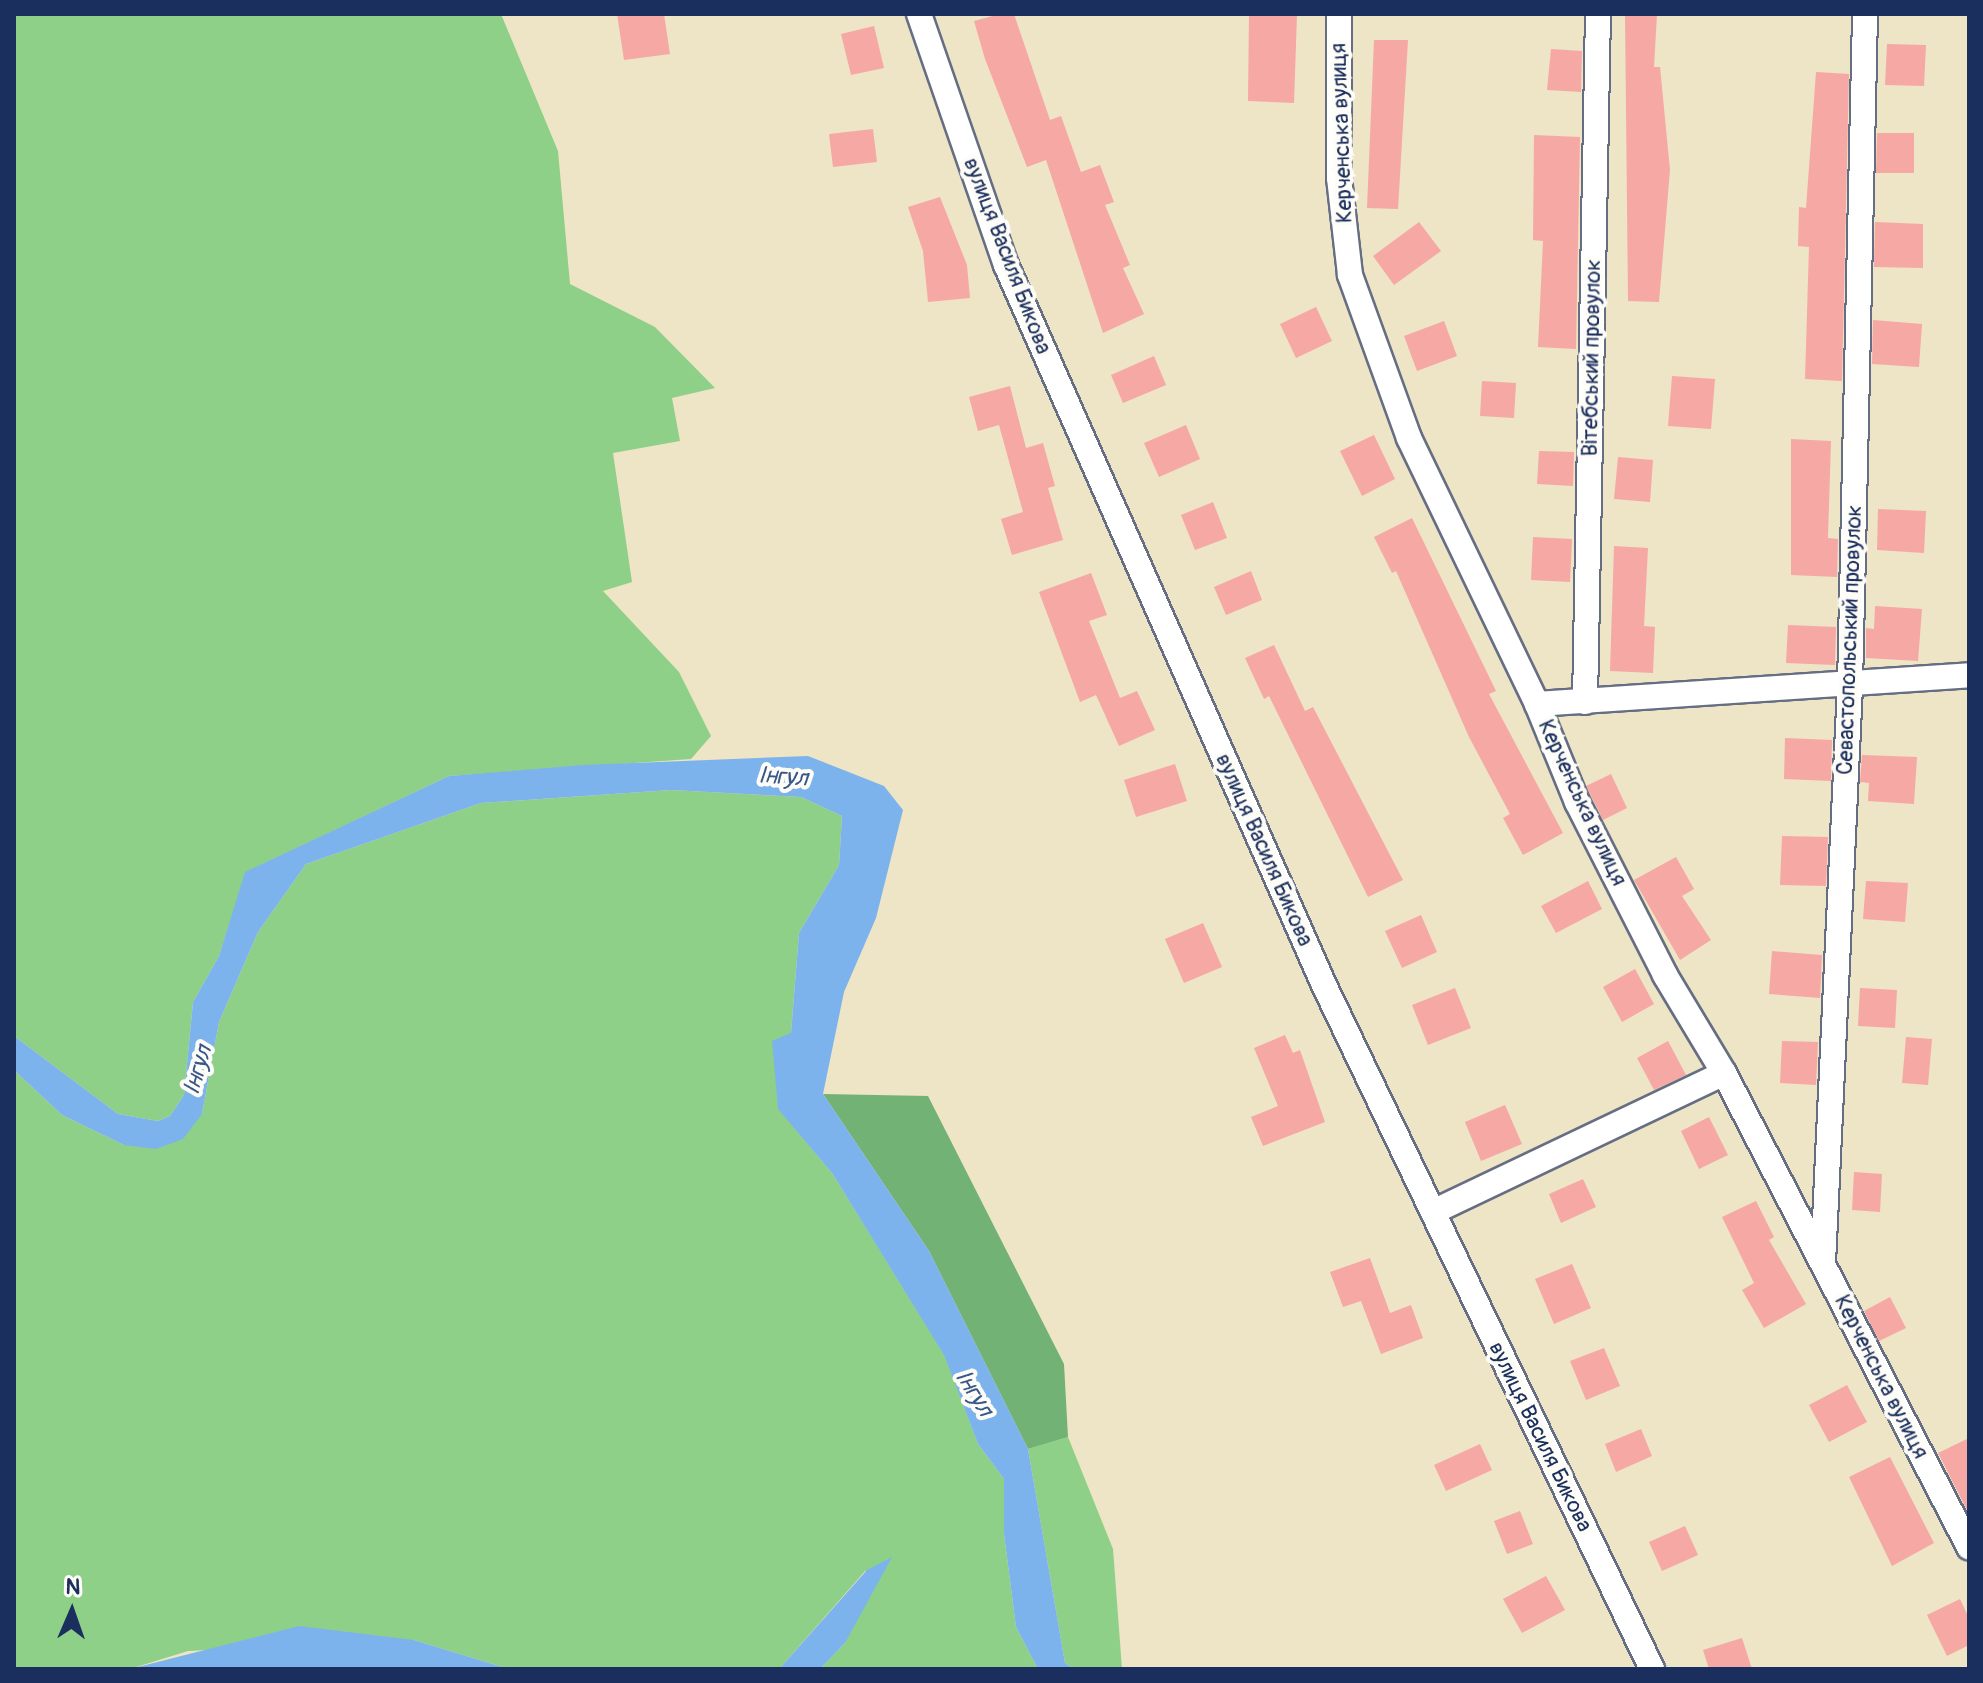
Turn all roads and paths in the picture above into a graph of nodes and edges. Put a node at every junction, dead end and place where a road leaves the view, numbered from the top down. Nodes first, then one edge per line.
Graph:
1 (919, 14) edge
2 (1339, 14) edge
3 (1598, 14) edge
4 (1865, 14) edge
5 (1969, 675) edge
6 (1850, 686) junction
7 (1585, 702) junction
8 (1537, 704) junction
9 (1724, 1073) junction
10 (1433, 1212) junction
11 (1823, 1265) junction
12 (1969, 1547) edge
13 (1652, 1669) edge

1 - 10 street, вулиця Василя Бикова
2 - 8 street, Керченська вулиця
3 - 7 street, Вітебський провулок
4 - 6 street, Севастопольський провулок
5 - 6 street
6 - 7 street
6 - 11 street, Севастопольський провулок
7 - 8 street
8 - 9 street, Керченська вулиця
9 - 10 street
9 - 11 street, Керченська вулиця
10 - 13 street, вулиця Василя Бикова
11 - 12 street, Керченська вулиця

